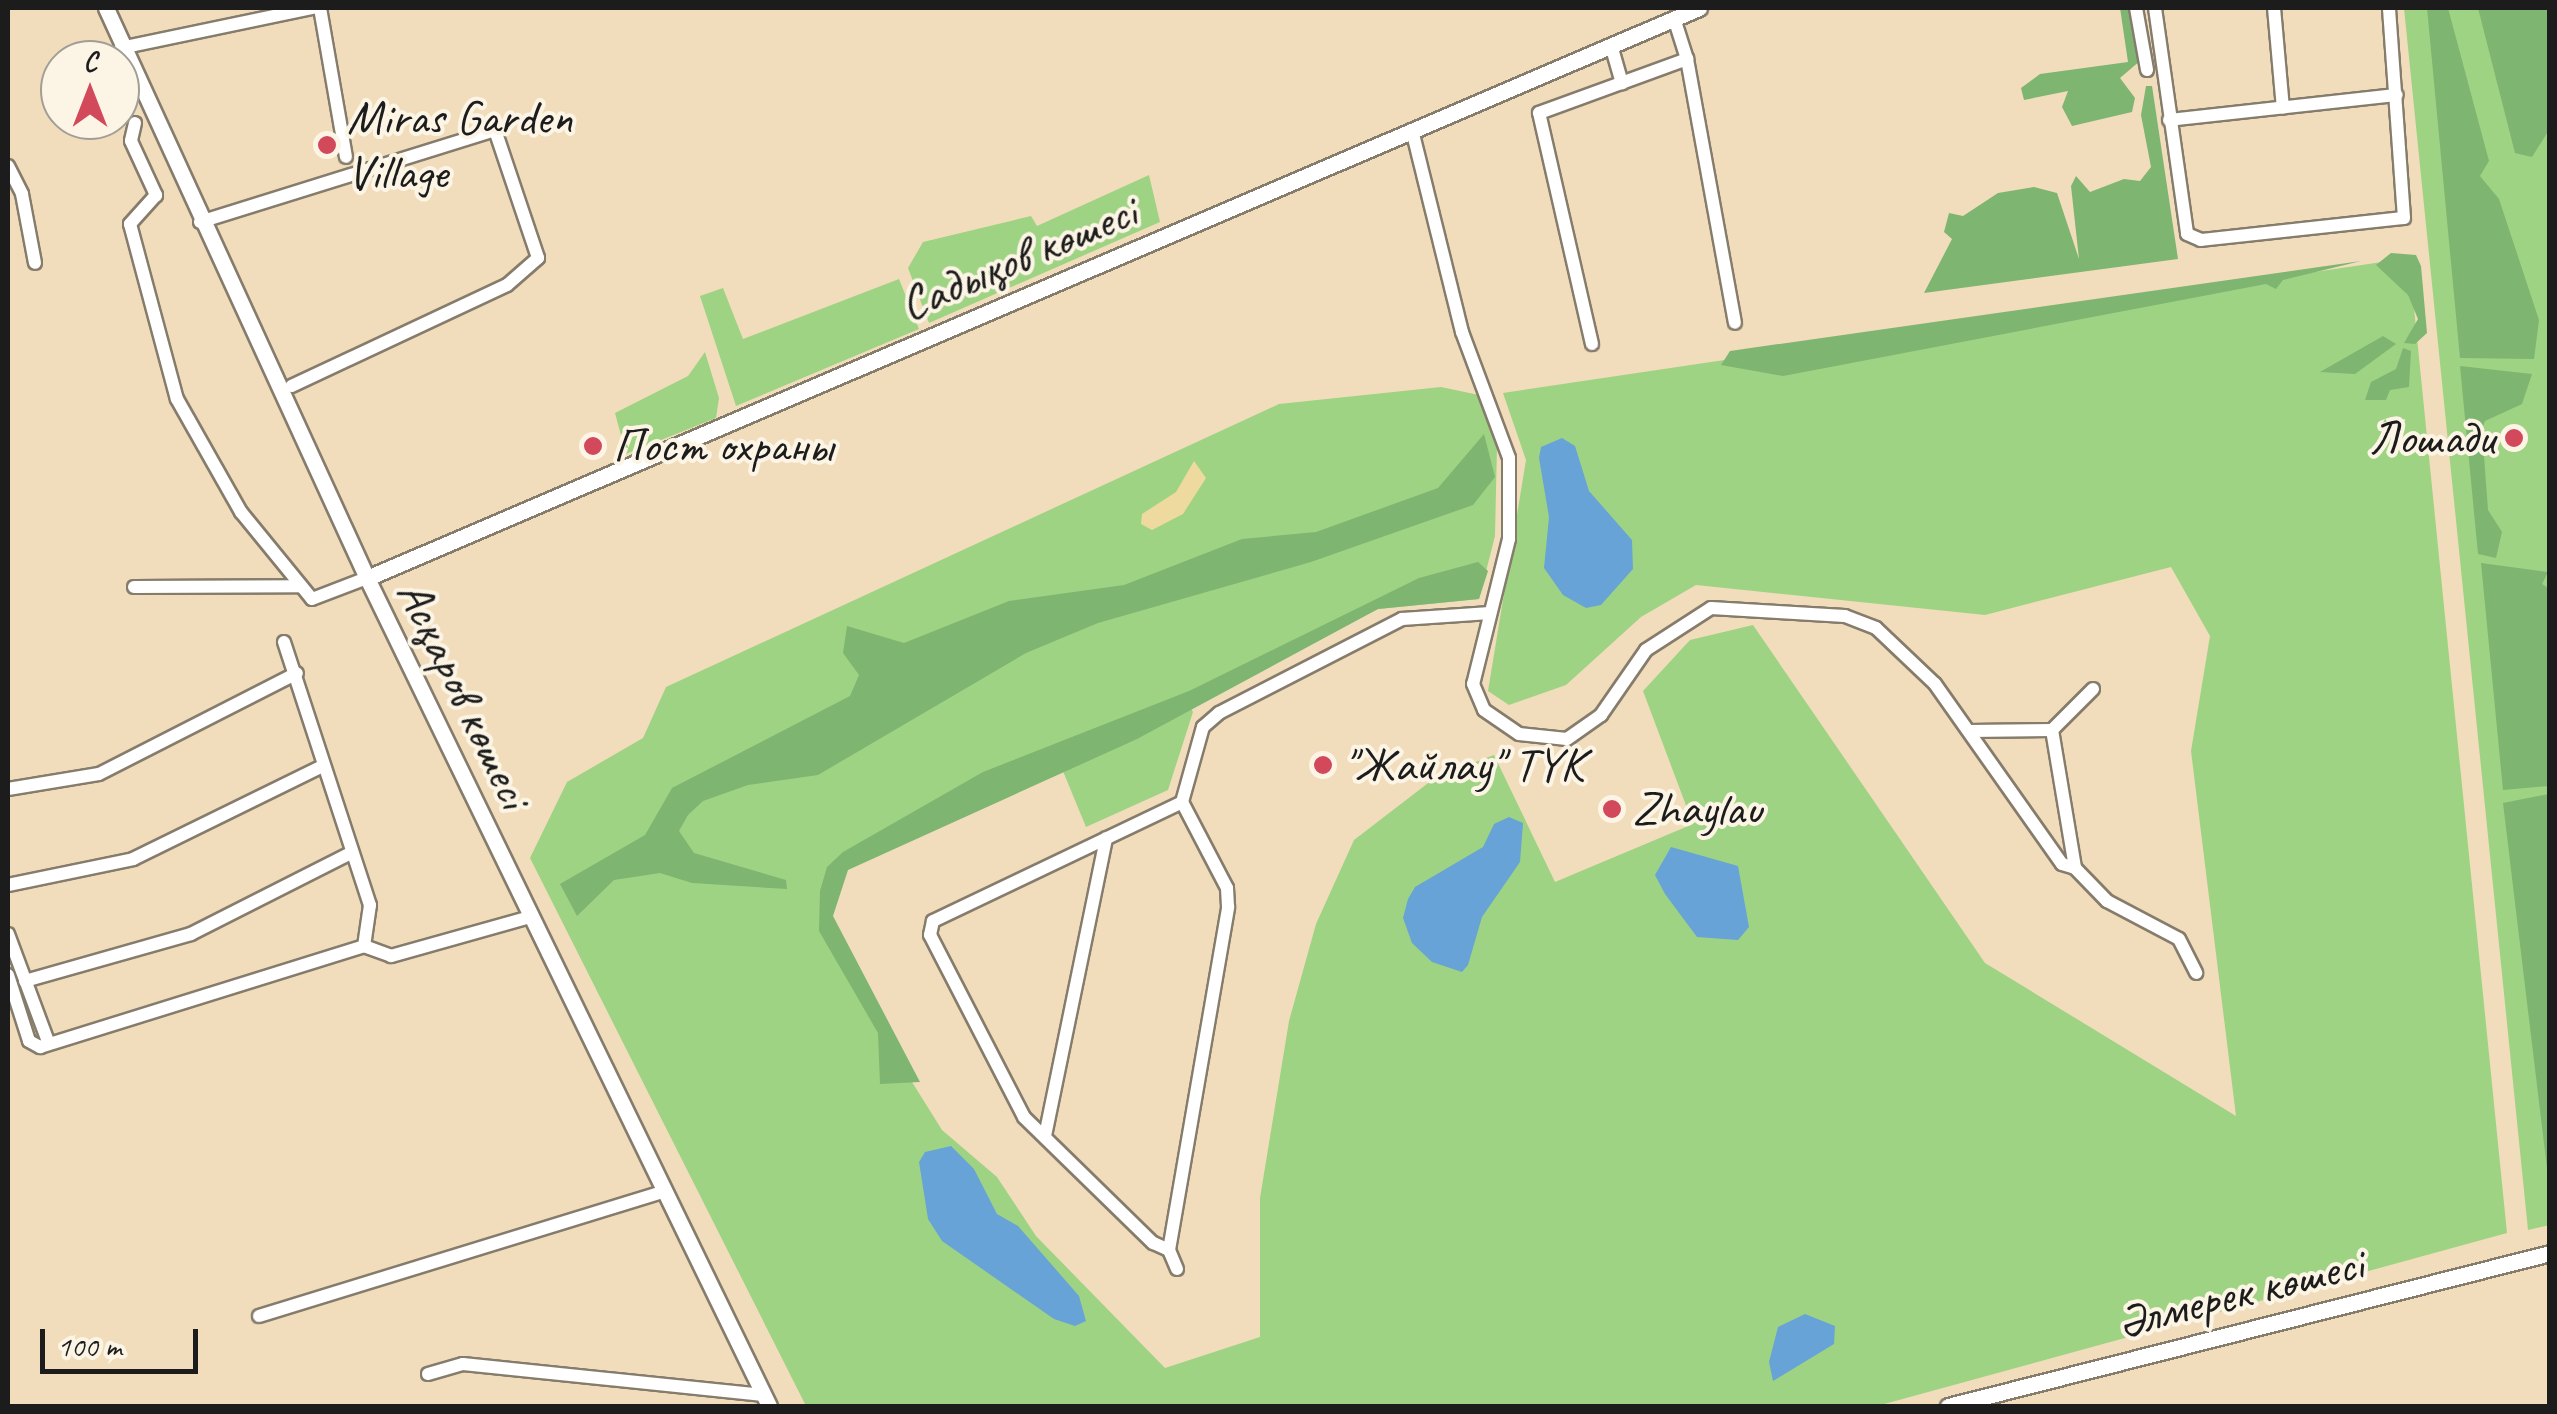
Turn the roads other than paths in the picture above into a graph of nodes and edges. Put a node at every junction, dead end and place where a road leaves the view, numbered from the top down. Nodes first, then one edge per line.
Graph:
1 (106, 8) edge
2 (317, 8) edge
3 (1699, 8) edge
4 (2136, 8) edge
5 (2155, 8) edge
6 (2274, 8) edge
7 (2389, 8) edge
8 (1674, 18) junction
9 (117, 40) edge
10 (140, 44) edge
11 (1611, 45) junction
12 (1688, 59) junction
13 (2147, 70) dead end
14 (1622, 83) junction
15 (140, 92) edge
16 (2397, 94) junction
17 (2283, 108) junction
18 (2169, 120) junction
19 (1412, 130) junction
20 (131, 140) edge
21 (346, 157) dead end
22 (8, 166) edge
23 (200, 222) junction
24 (35, 263) dead end
25 (1735, 323) dead end
26 (1592, 344) dead end
27 (291, 386) dead end
28 (366, 578) junction
29 (134, 586) dead end
30 (301, 586) junction
31 (1490, 613) junction
32 (284, 642) dead end
33 (297, 674) junction
34 (2092, 690) dead end
35 (2052, 730) junction
36 (1968, 731) junction
37 (323, 766) junction
38 (8, 789) edge
39 (1182, 802) junction
40 (1106, 838) junction
41 (351, 853) junction
42 (2076, 868) junction
43 (8, 886) edge
44 (530, 917) junction
45 (8, 934) edge
46 (364, 946) junction
47 (2196, 973) dead end
48 (8, 975) edge
49 (25, 981) junction
50 (49, 1044) junction
51 (1044, 1136) junction
52 (662, 1192) junction
53 (1169, 1250) junction
54 (2550, 1253) edge
55 (1177, 1269) dead end
56 (259, 1316) dead end
57 (428, 1374) dead end
58 (766, 1400) edge
59 (1948, 1406) edge

1 - 9 street, Асқаров көшесі
2 - 10 street
2 - 21 street
3 - 8 street, Садықов көшесі
4 - 13 street
5 - 18 street
6 - 17 street
7 - 16 street
8 - 11 street, Садықов көшесі
8 - 12 street
11 - 14 street
11 - 19 street, Садықов көшесі
12 - 14 street
12 - 25 street
14 - 26 street
15 - 23 street, Асқаров көшесі
16 - 17 street
16 - 18 street
17 - 18 street
19 - 28 street, Садықов көшесі
19 - 31 street
20 - 30 street
22 - 24 street
23 - 27 street
23 - 28 street, Асқаров көшесі
28 - 30 street
28 - 44 street, Асқаров көшесі
29 - 30 street
31 - 36 street
31 - 39 street
32 - 33 street
33 - 37 street
33 - 38 street
34 - 35 street
35 - 36 street
35 - 42 street
36 - 42 street
37 - 41 street
37 - 43 street
39 - 40 street
39 - 53 street
40 - 51 street
40 - 51 street
41 - 46 street
41 - 49 street
42 - 47 street
44 - 46 street
44 - 52 street, Асқаров көшесі
45 - 49 street
46 - 50 street
48 - 50 street
49 - 50 street
51 - 53 street
52 - 56 street
52 - 58 street, Асқаров көшесі
53 - 55 street
54 - 59 street, Әлмерек көшесі
57 - 58 street

